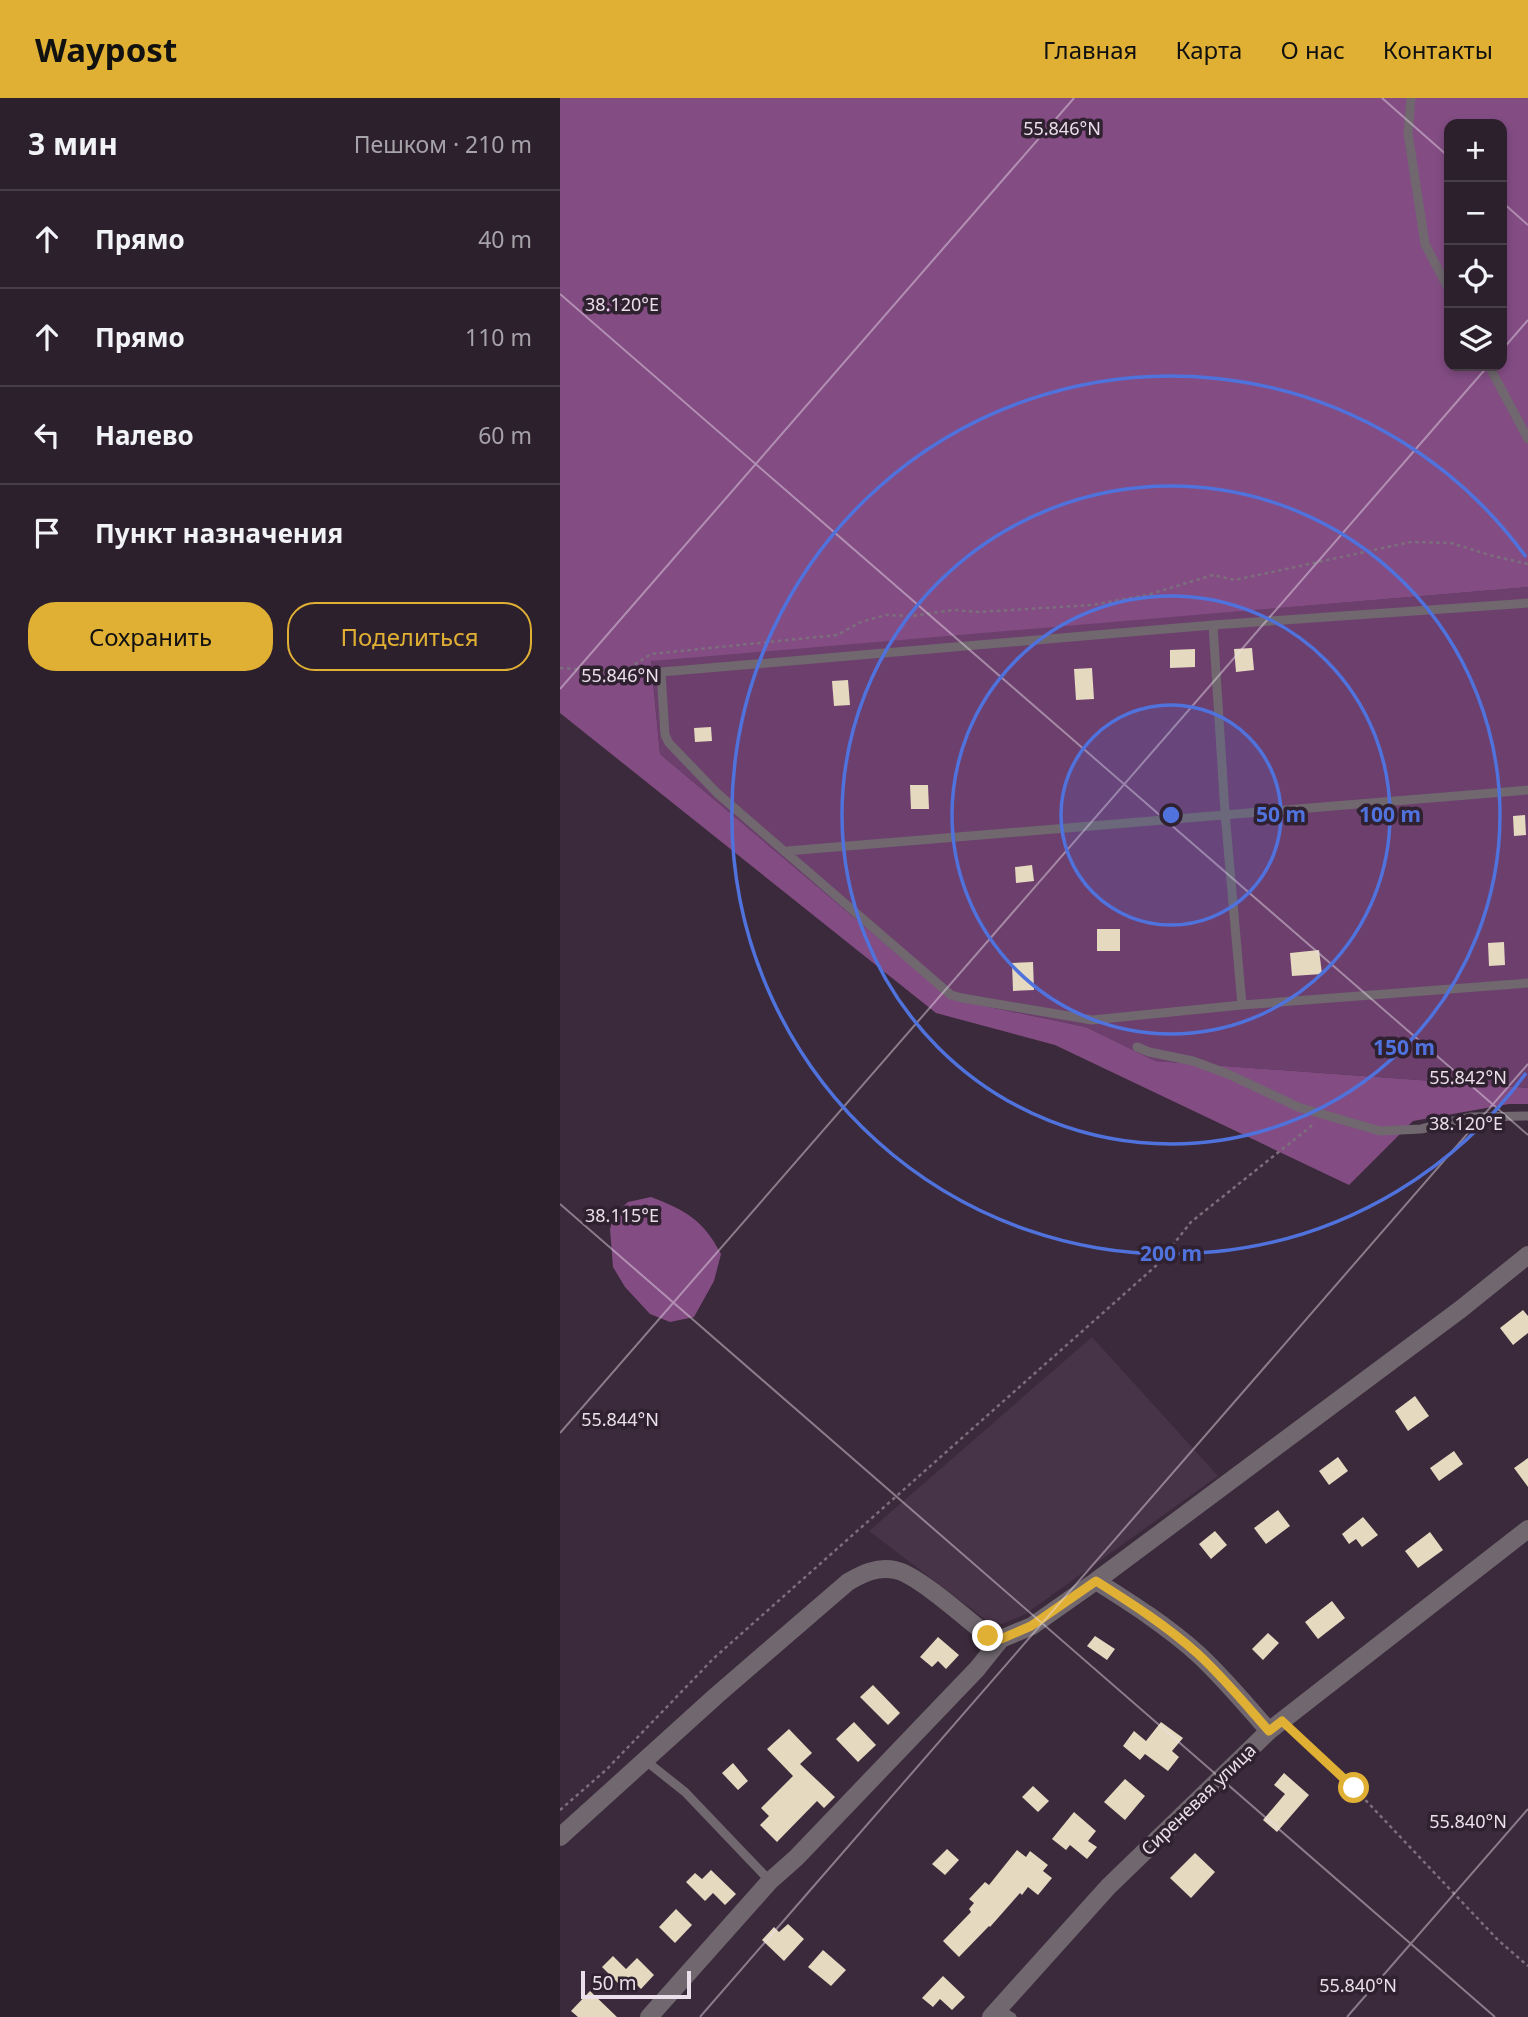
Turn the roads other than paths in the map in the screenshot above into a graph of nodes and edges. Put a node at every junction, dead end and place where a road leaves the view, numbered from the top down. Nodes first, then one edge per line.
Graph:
1 (1411, 98) edge
2 (1444, 280) edge
3 (1492, 371) edge
4 (1528, 439) edge
5 (1528, 603) edge
6 (1213, 625) junction
7 (1528, 790) edge
8 (1225, 813) junction
9 (787, 851) junction
10 (1528, 984) edge
11 (1242, 1005) junction
12 (1137, 1047) dead end
13 (1528, 1116) edge
14 (1528, 1255) edge
15 (1528, 1529) edge
16 (1096, 1581) junction
17 (1001, 1639) junction
18 (1276, 1726) junction
19 (646, 1761) junction
20 (560, 1837) edge
21 (771, 1881) junction
22 (1001, 2014) edge
23 (649, 2017) edge

1 - 2 lane
3 - 4 lane
5 - 6 lane
6 - 8 lane
6 - 9 lane
7 - 8 lane
8 - 9 lane
8 - 11 lane
9 - 11 lane
10 - 11 lane
12 - 13 lane
14 - 16 street
15 - 18 street, Сиреневая улица
16 - 17 street
16 - 18 street
17 - 19 street
17 - 21 street
18 - 22 street, Сиреневая улица
19 - 20 street
19 - 21 lane
21 - 23 street

